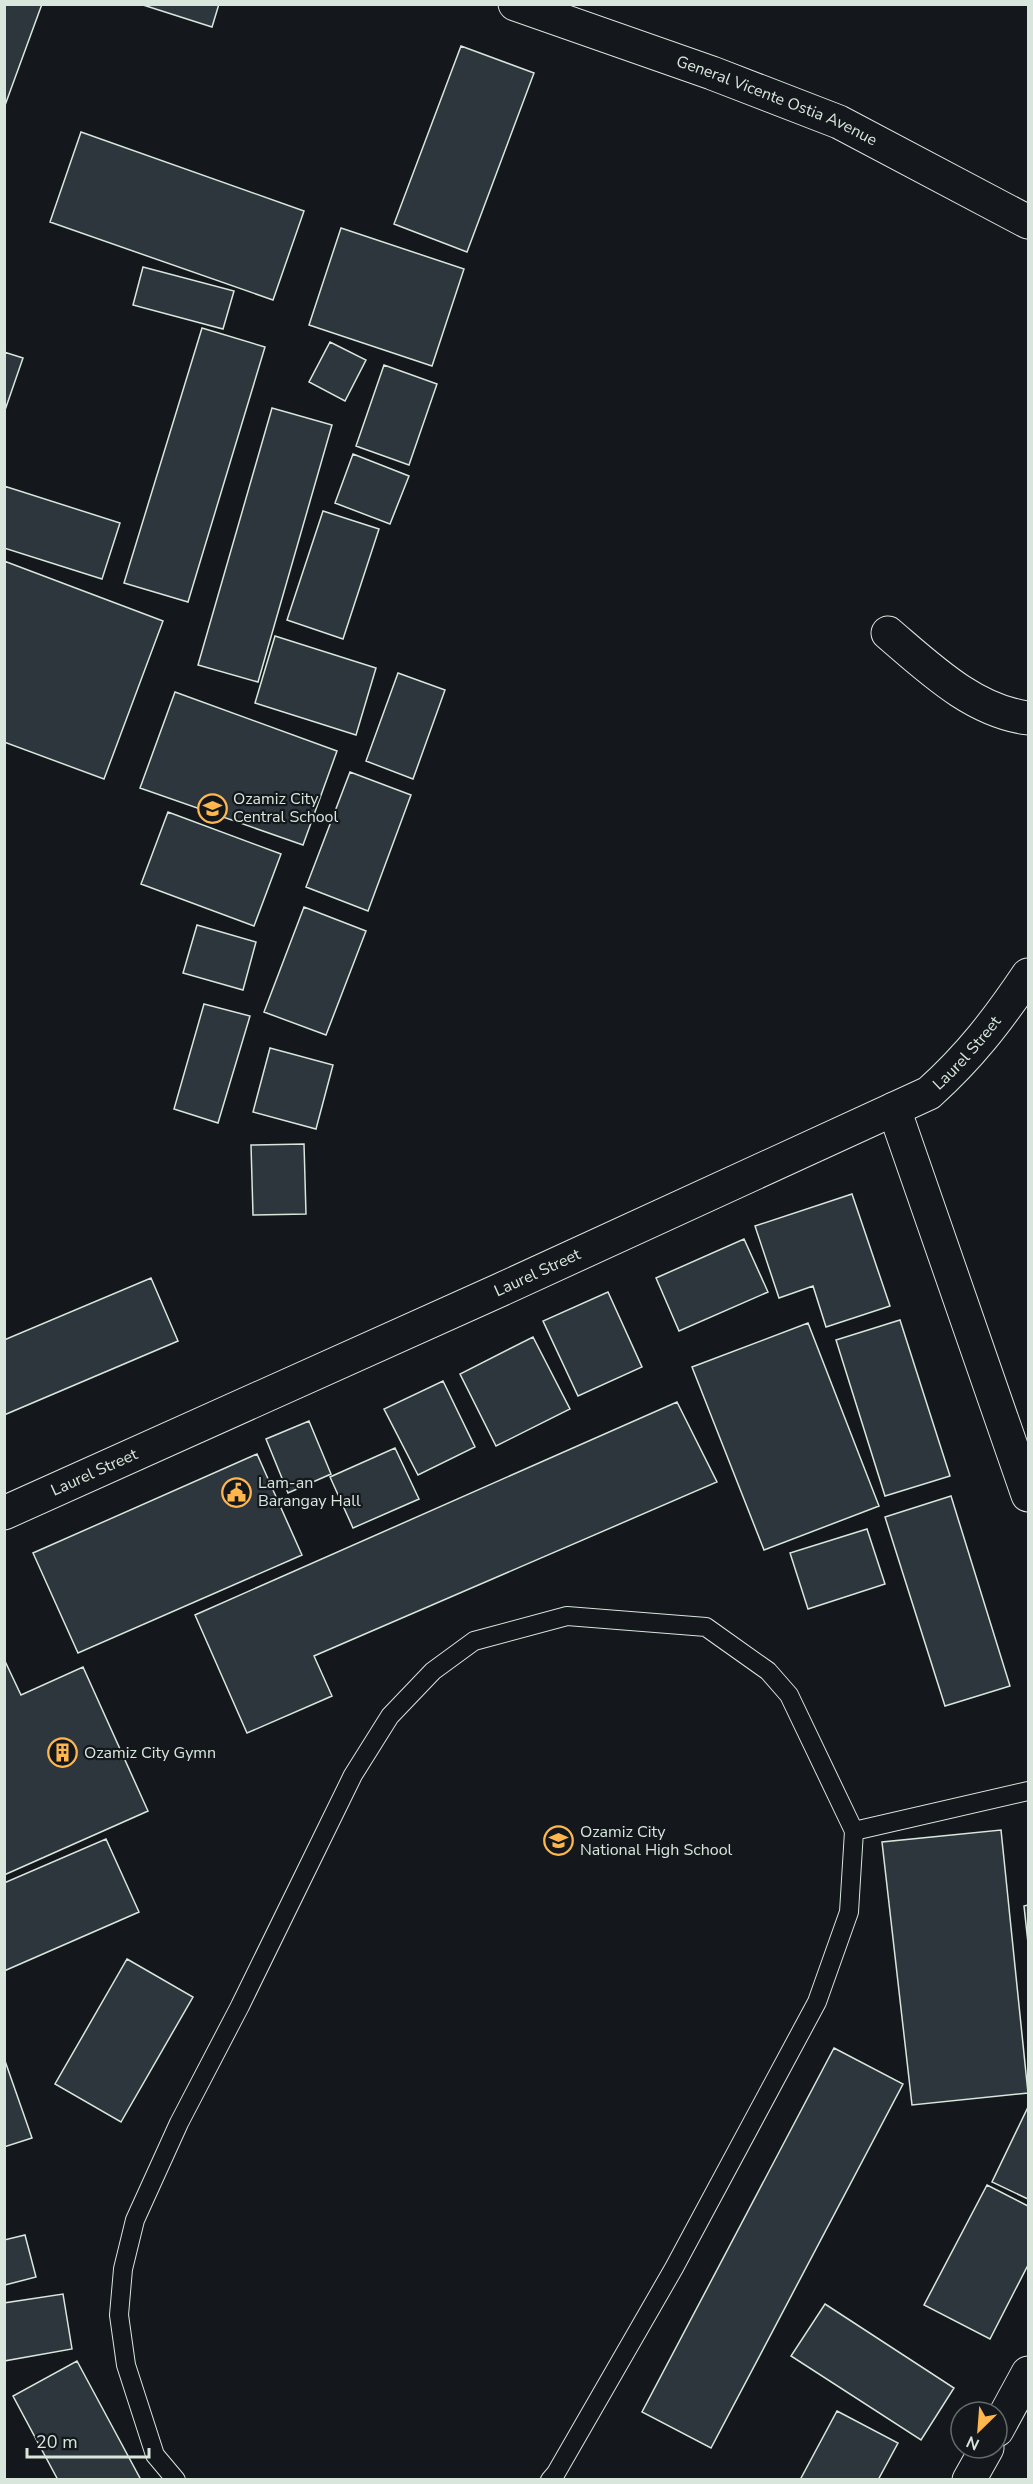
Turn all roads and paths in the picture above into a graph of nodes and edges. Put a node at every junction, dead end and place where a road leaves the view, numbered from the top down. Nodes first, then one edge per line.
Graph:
1 (515, 4) edge
2 (1029, 222) edge
3 (888, 633) dead end
4 (1029, 718) edge
5 (1029, 975) edge
6 (894, 1109) junction
7 (1029, 1495) edge
8 (4, 1513) edge
9 (1029, 1791) edge
10 (854, 1831) junction
11 (1029, 2373) edge
12 (1009, 2409) edge
13 (980, 2460) edge
14 (176, 2480) edge
15 (550, 2480) edge
16 (969, 2480) edge

1 - 2 street, General Vicente Ostia Avenue
3 - 4 street
5 - 6 street, Laurel Street
6 - 7 street
6 - 8 street, Laurel Street
9 - 10 lane
10 - 14 lane
10 - 15 lane
11 - 12 street
13 - 16 street

